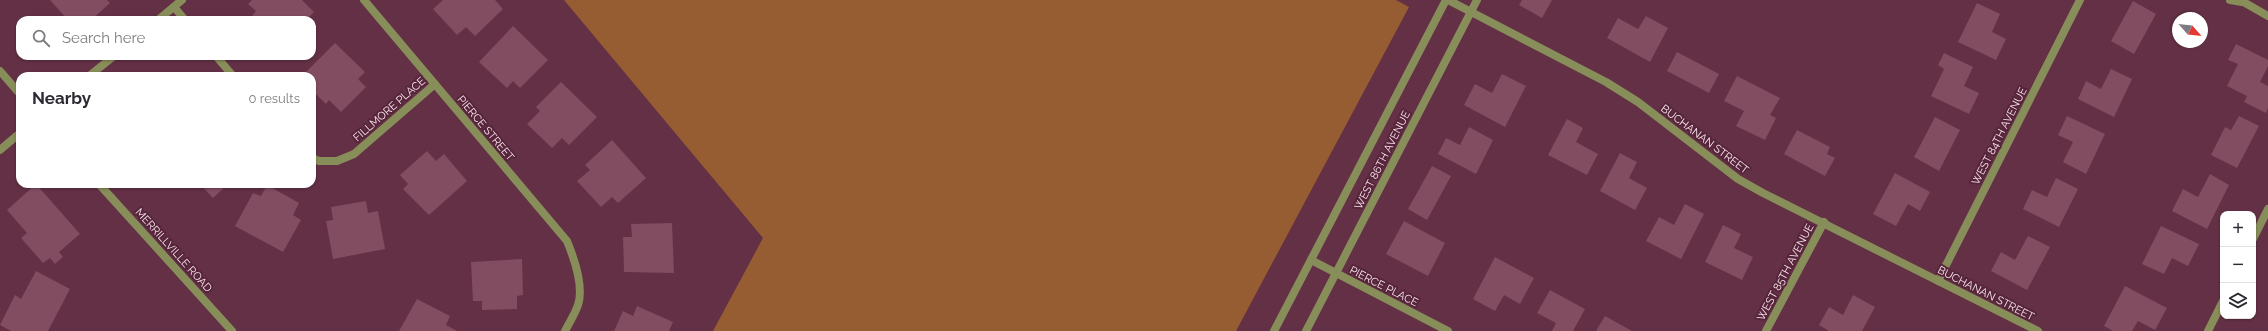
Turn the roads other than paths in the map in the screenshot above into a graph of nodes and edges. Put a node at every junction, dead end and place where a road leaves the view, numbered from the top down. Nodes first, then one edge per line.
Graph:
1 (182, 0) edge
2 (364, 0) edge
3 (1447, 0) edge
4 (1478, 0) edge
5 (2080, 0) edge
6 (2230, 0) edge
7 (2241, 1) edge
8 (174, 7) junction
9 (1472, 11) junction
10 (163, 16) edge
11 (182, 16) edge
12 (2268, 16) edge
13 (109, 60) edge
14 (219, 60) edge
15 (0, 71) edge
16 (94, 72) edge
17 (230, 72) edge
18 (435, 84) junction
19 (16, 89) edge
20 (16, 136) edge
21 (0, 150) edge
22 (316, 160) edge
23 (103, 188) edge
24 (2268, 209) edge
25 (1824, 222) junction
26 (2256, 233) edge
27 (1311, 260) junction
28 (1336, 273) junction
29 (1938, 281) junction
30 (2220, 307) edge
31 (232, 331) edge
32 (565, 331) edge
33 (1274, 331) edge
34 (1306, 331) edge
35 (1448, 331) edge
36 (1766, 331) edge
37 (2038, 331) edge
38 (2208, 331) edge

1 - 8 street
2 - 18 street, PIERCE STREET
3 - 9 street, BUCHANAN STREET
3 - 27 street, WEST 86TH AVENUE
4 - 9 street, WEST 86TH AVENUE
5 - 29 street, WEST 84TH AVENUE
6 - 7 street
7 - 12 street
8 - 10 street
8 - 11 street
9 - 25 street, BUCHANAN STREET
9 - 28 street, WEST 86TH AVENUE
13 - 16 street
14 - 17 street
15 - 19 street
18 - 22 street, FILLMORE PLACE
18 - 32 street, PIERCE STREET
20 - 21 street
23 - 31 street, MERRILLVILLE ROAD
24 - 26 street
25 - 29 street, BUCHANAN STREET
25 - 36 street, WEST 85TH AVENUE
27 - 28 street, PIERCE PLACE
27 - 33 street, WEST 86TH AVENUE
28 - 34 street, WEST 86TH AVENUE
28 - 35 street, PIERCE PLACE
29 - 37 street, BUCHANAN STREET
30 - 38 street

